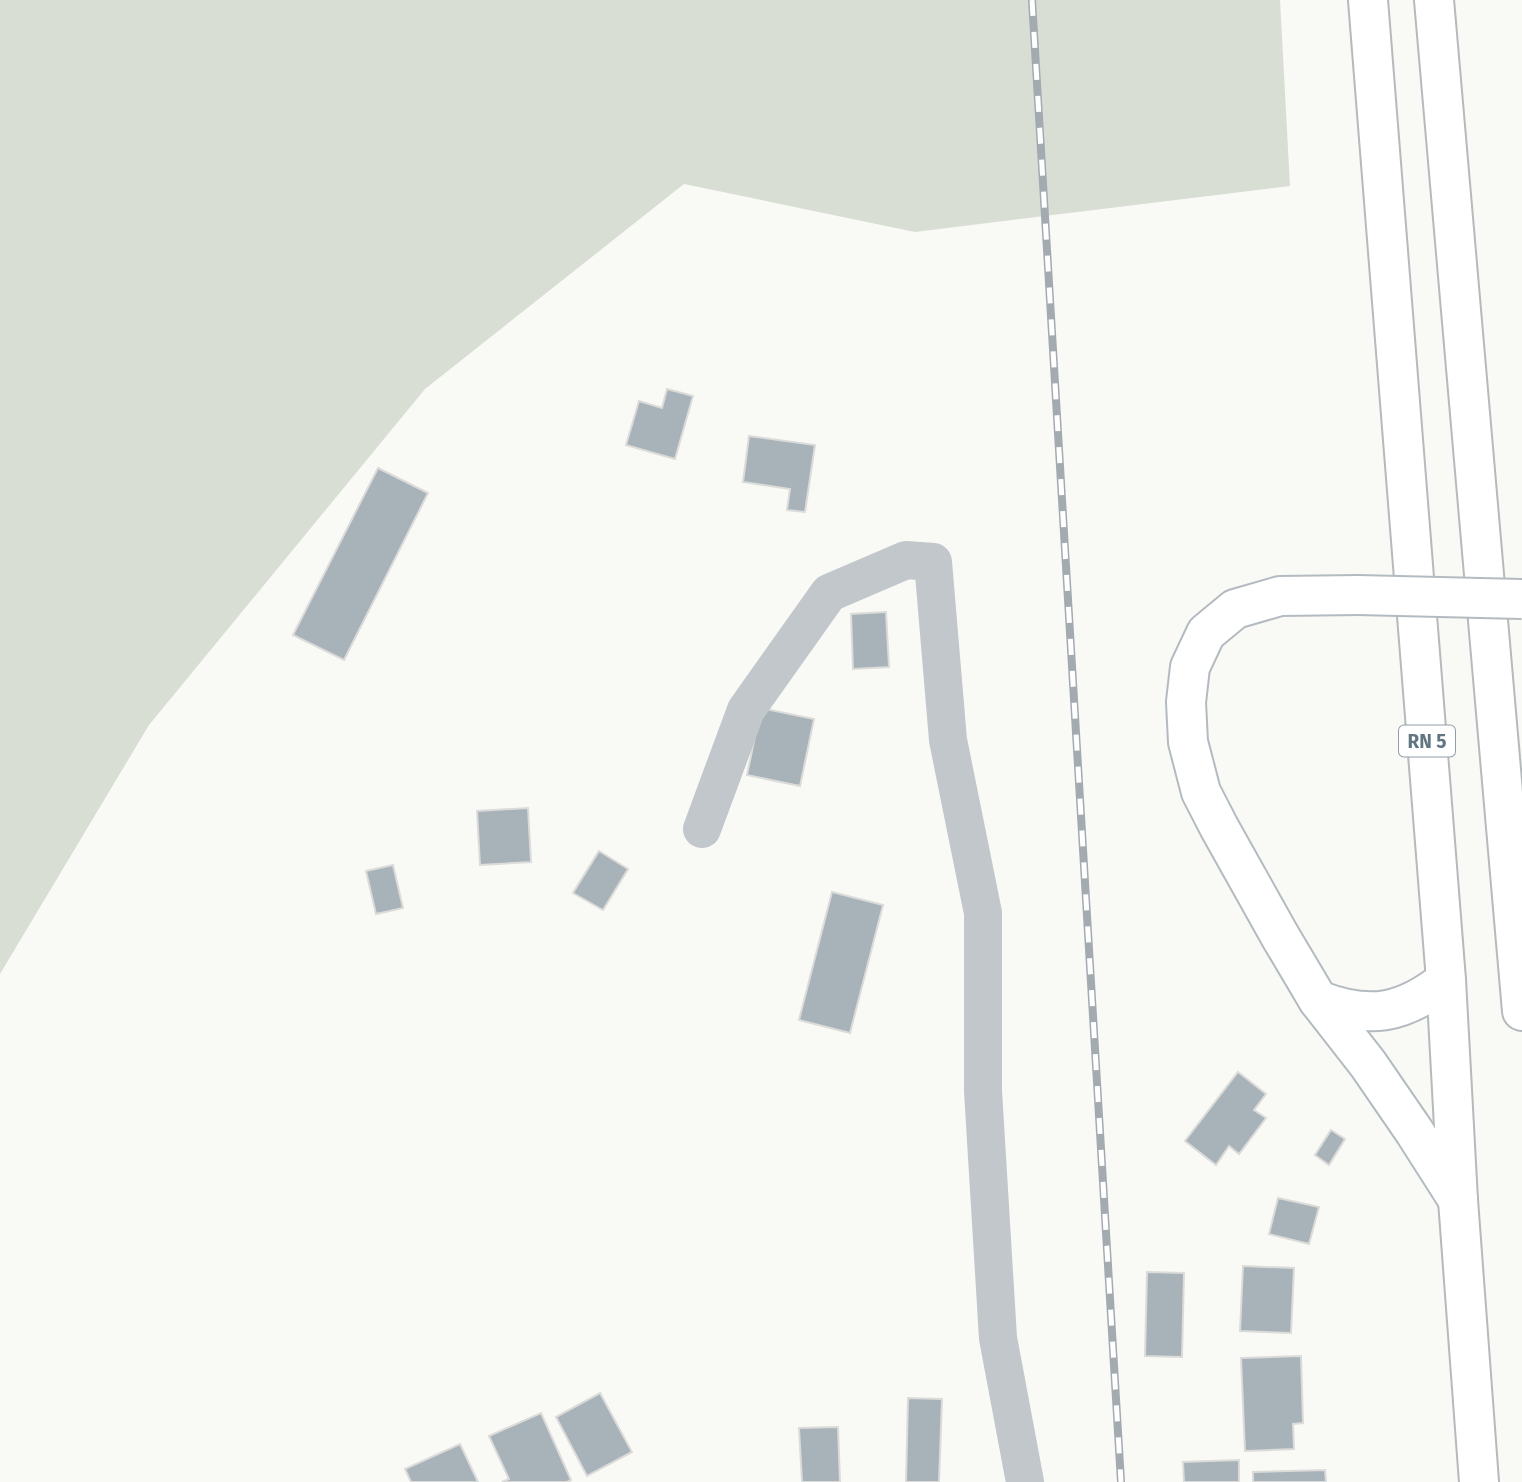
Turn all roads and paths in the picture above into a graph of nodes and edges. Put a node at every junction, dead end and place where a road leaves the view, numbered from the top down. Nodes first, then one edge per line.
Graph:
1 (1368, 0) edge
2 (1434, 0) edge
3 (1522, 599) edge
4 (702, 829) dead end
5 (1446, 980) junction
6 (1318, 1000) junction
7 (1522, 1011) edge
8 (1458, 1200) junction
9 (1024, 1482) edge
10 (1479, 1482) edge

1 - 5 main road, RN 5
2 - 7 main road
3 - 6 main road, bridge
4 - 9 street
5 - 6 main road
5 - 8 main road, RN 5
6 - 8 main road
8 - 10 main road, RN 5

